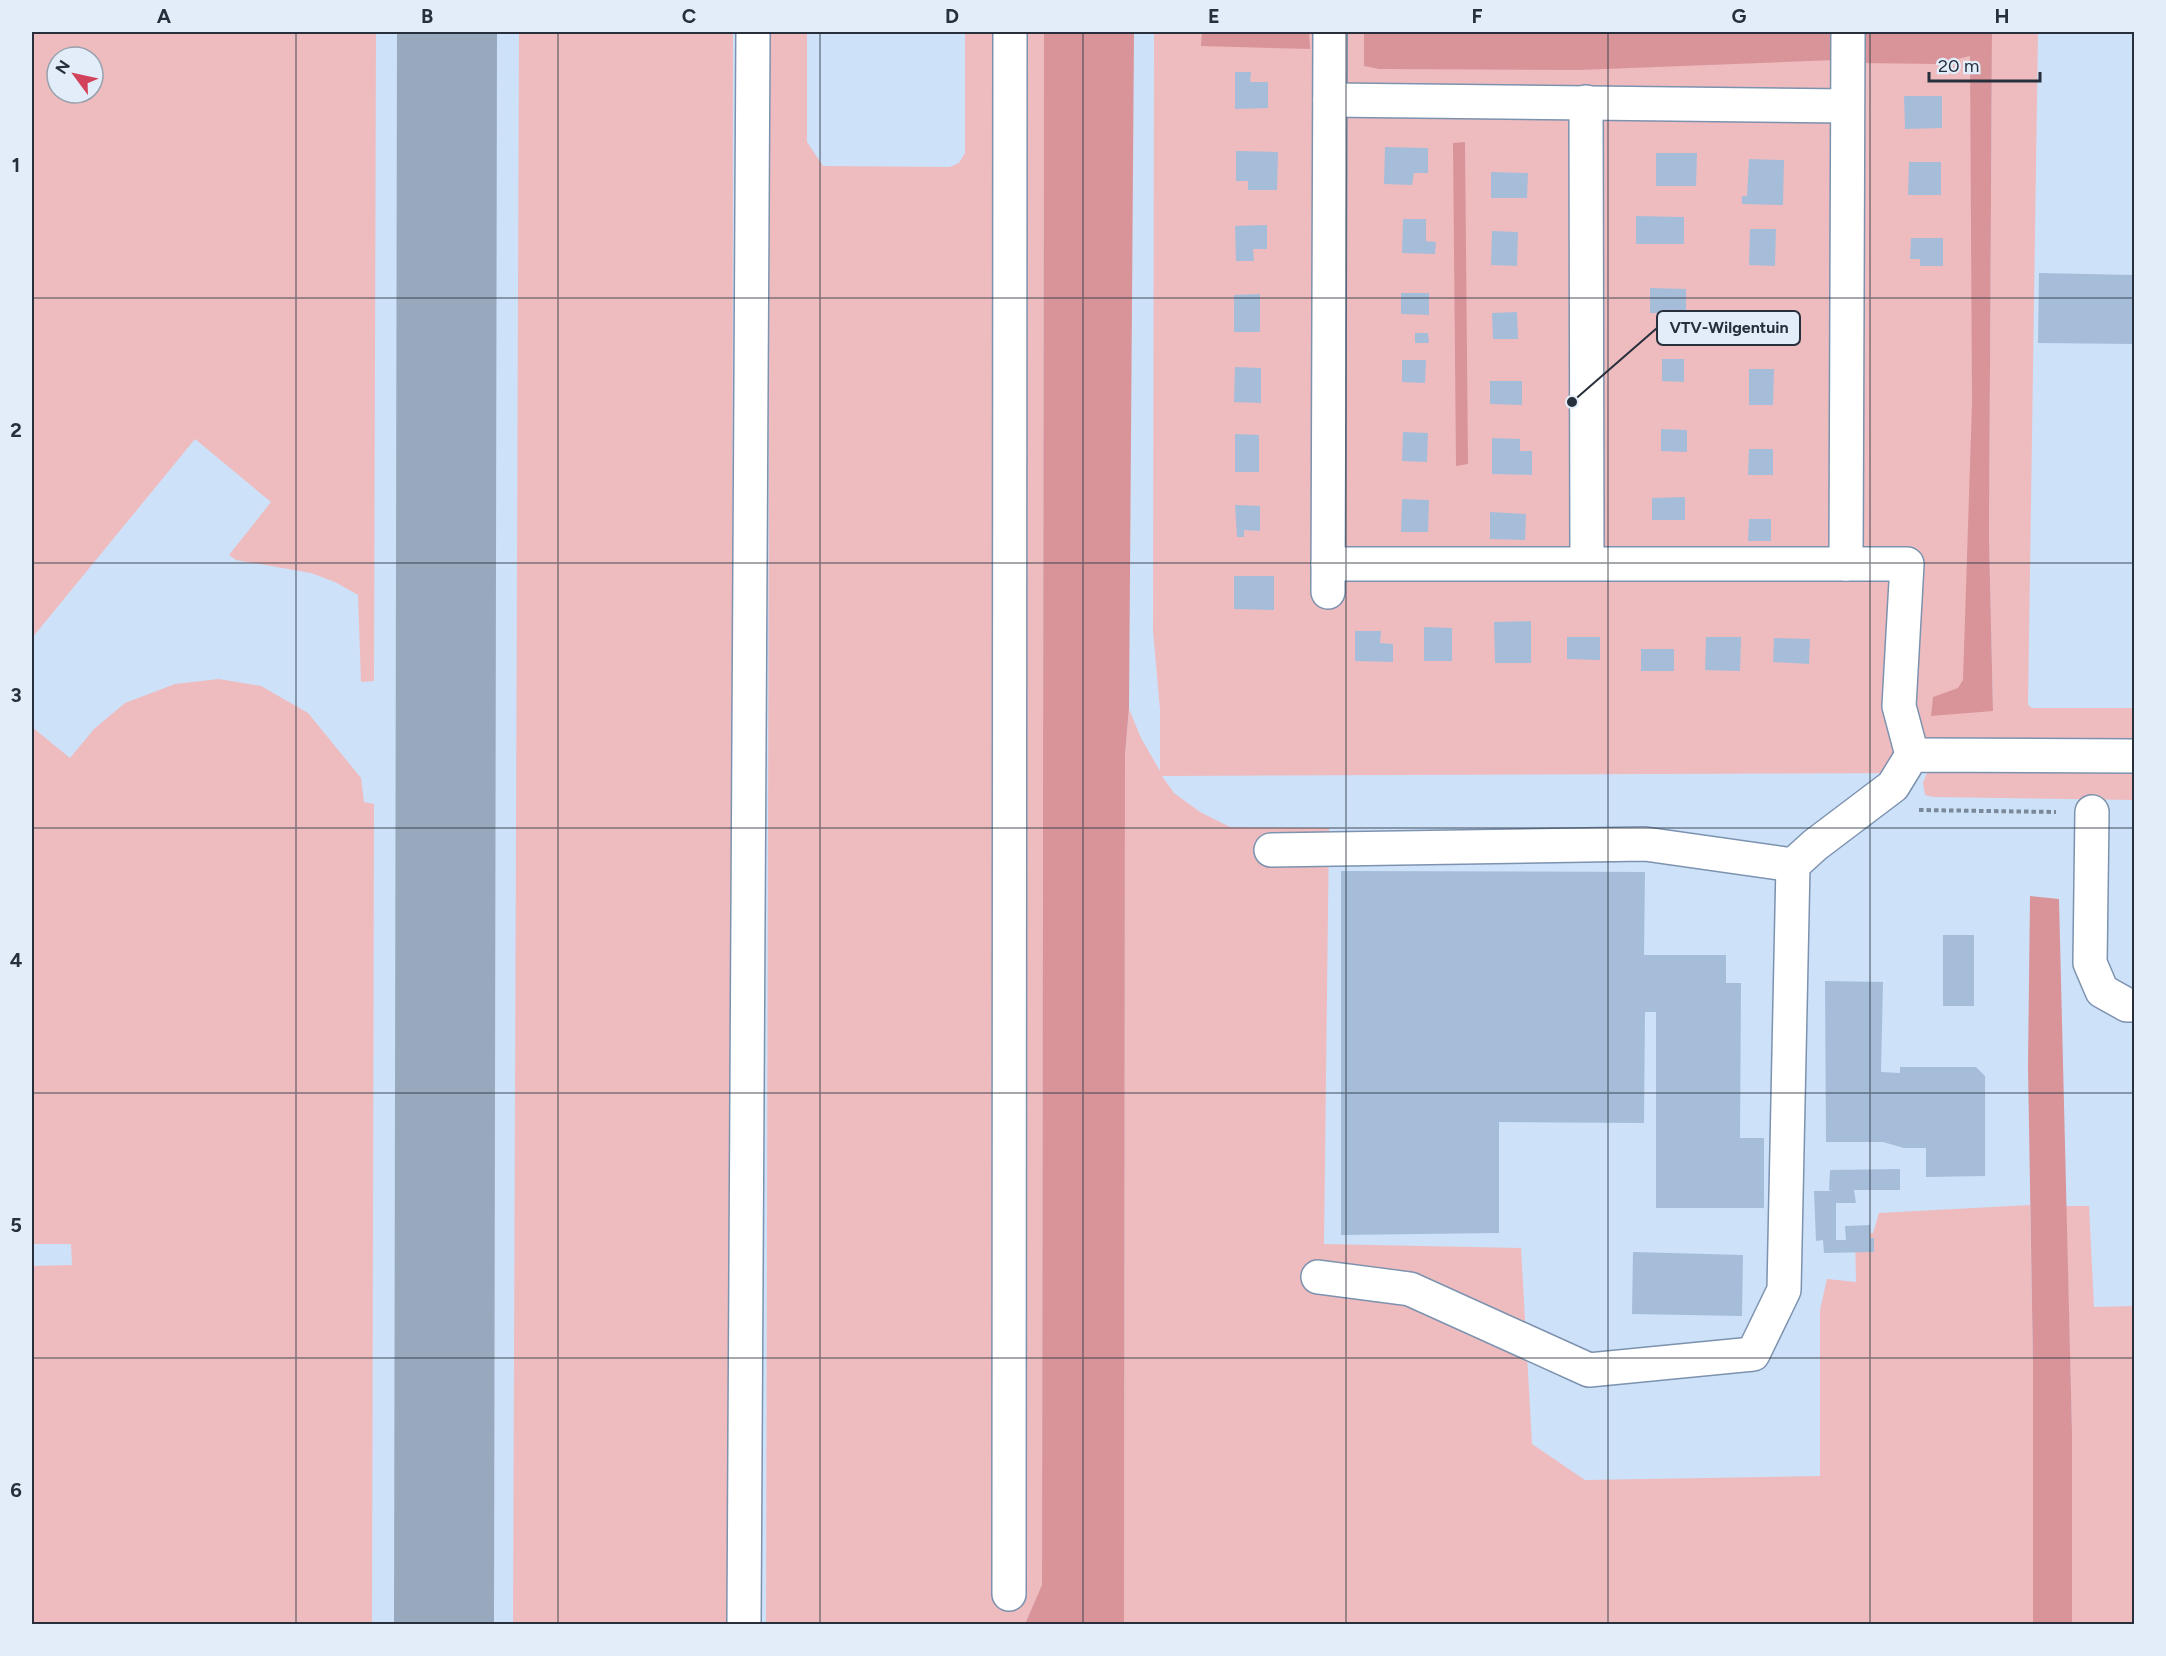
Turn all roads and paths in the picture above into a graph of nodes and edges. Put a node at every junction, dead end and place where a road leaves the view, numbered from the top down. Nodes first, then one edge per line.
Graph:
1 (753, 32) edge
2 (1010, 32) edge
3 (1330, 32) edge
4 (1848, 32) edge
5 (1330, 100) junction
6 (1586, 102) junction
7 (1847, 106) junction
8 (1587, 564) junction
9 (1846, 564) junction
10 (1912, 755) junction
11 (2134, 756) edge
12 (1865, 809) junction
13 (2092, 812) joint
14 (1271, 850) dead end
15 (1793, 865) junction
16 (2134, 1005) edge
17 (1318, 1277) dead end
18 (1009, 1594) dead end
19 (744, 1624) edge

1 - 19 lane
2 - 18 lane
3 - 5 lane
4 - 7 lane
5 - 6 lane
5 - 8 lane
6 - 7 lane
6 - 8 lane
7 - 9 lane
8 - 9 lane
9 - 10 lane
10 - 11 lane
10 - 12 lane
12 - 13 path
12 - 15 lane
13 - 16 lane
14 - 15 lane
15 - 17 lane

